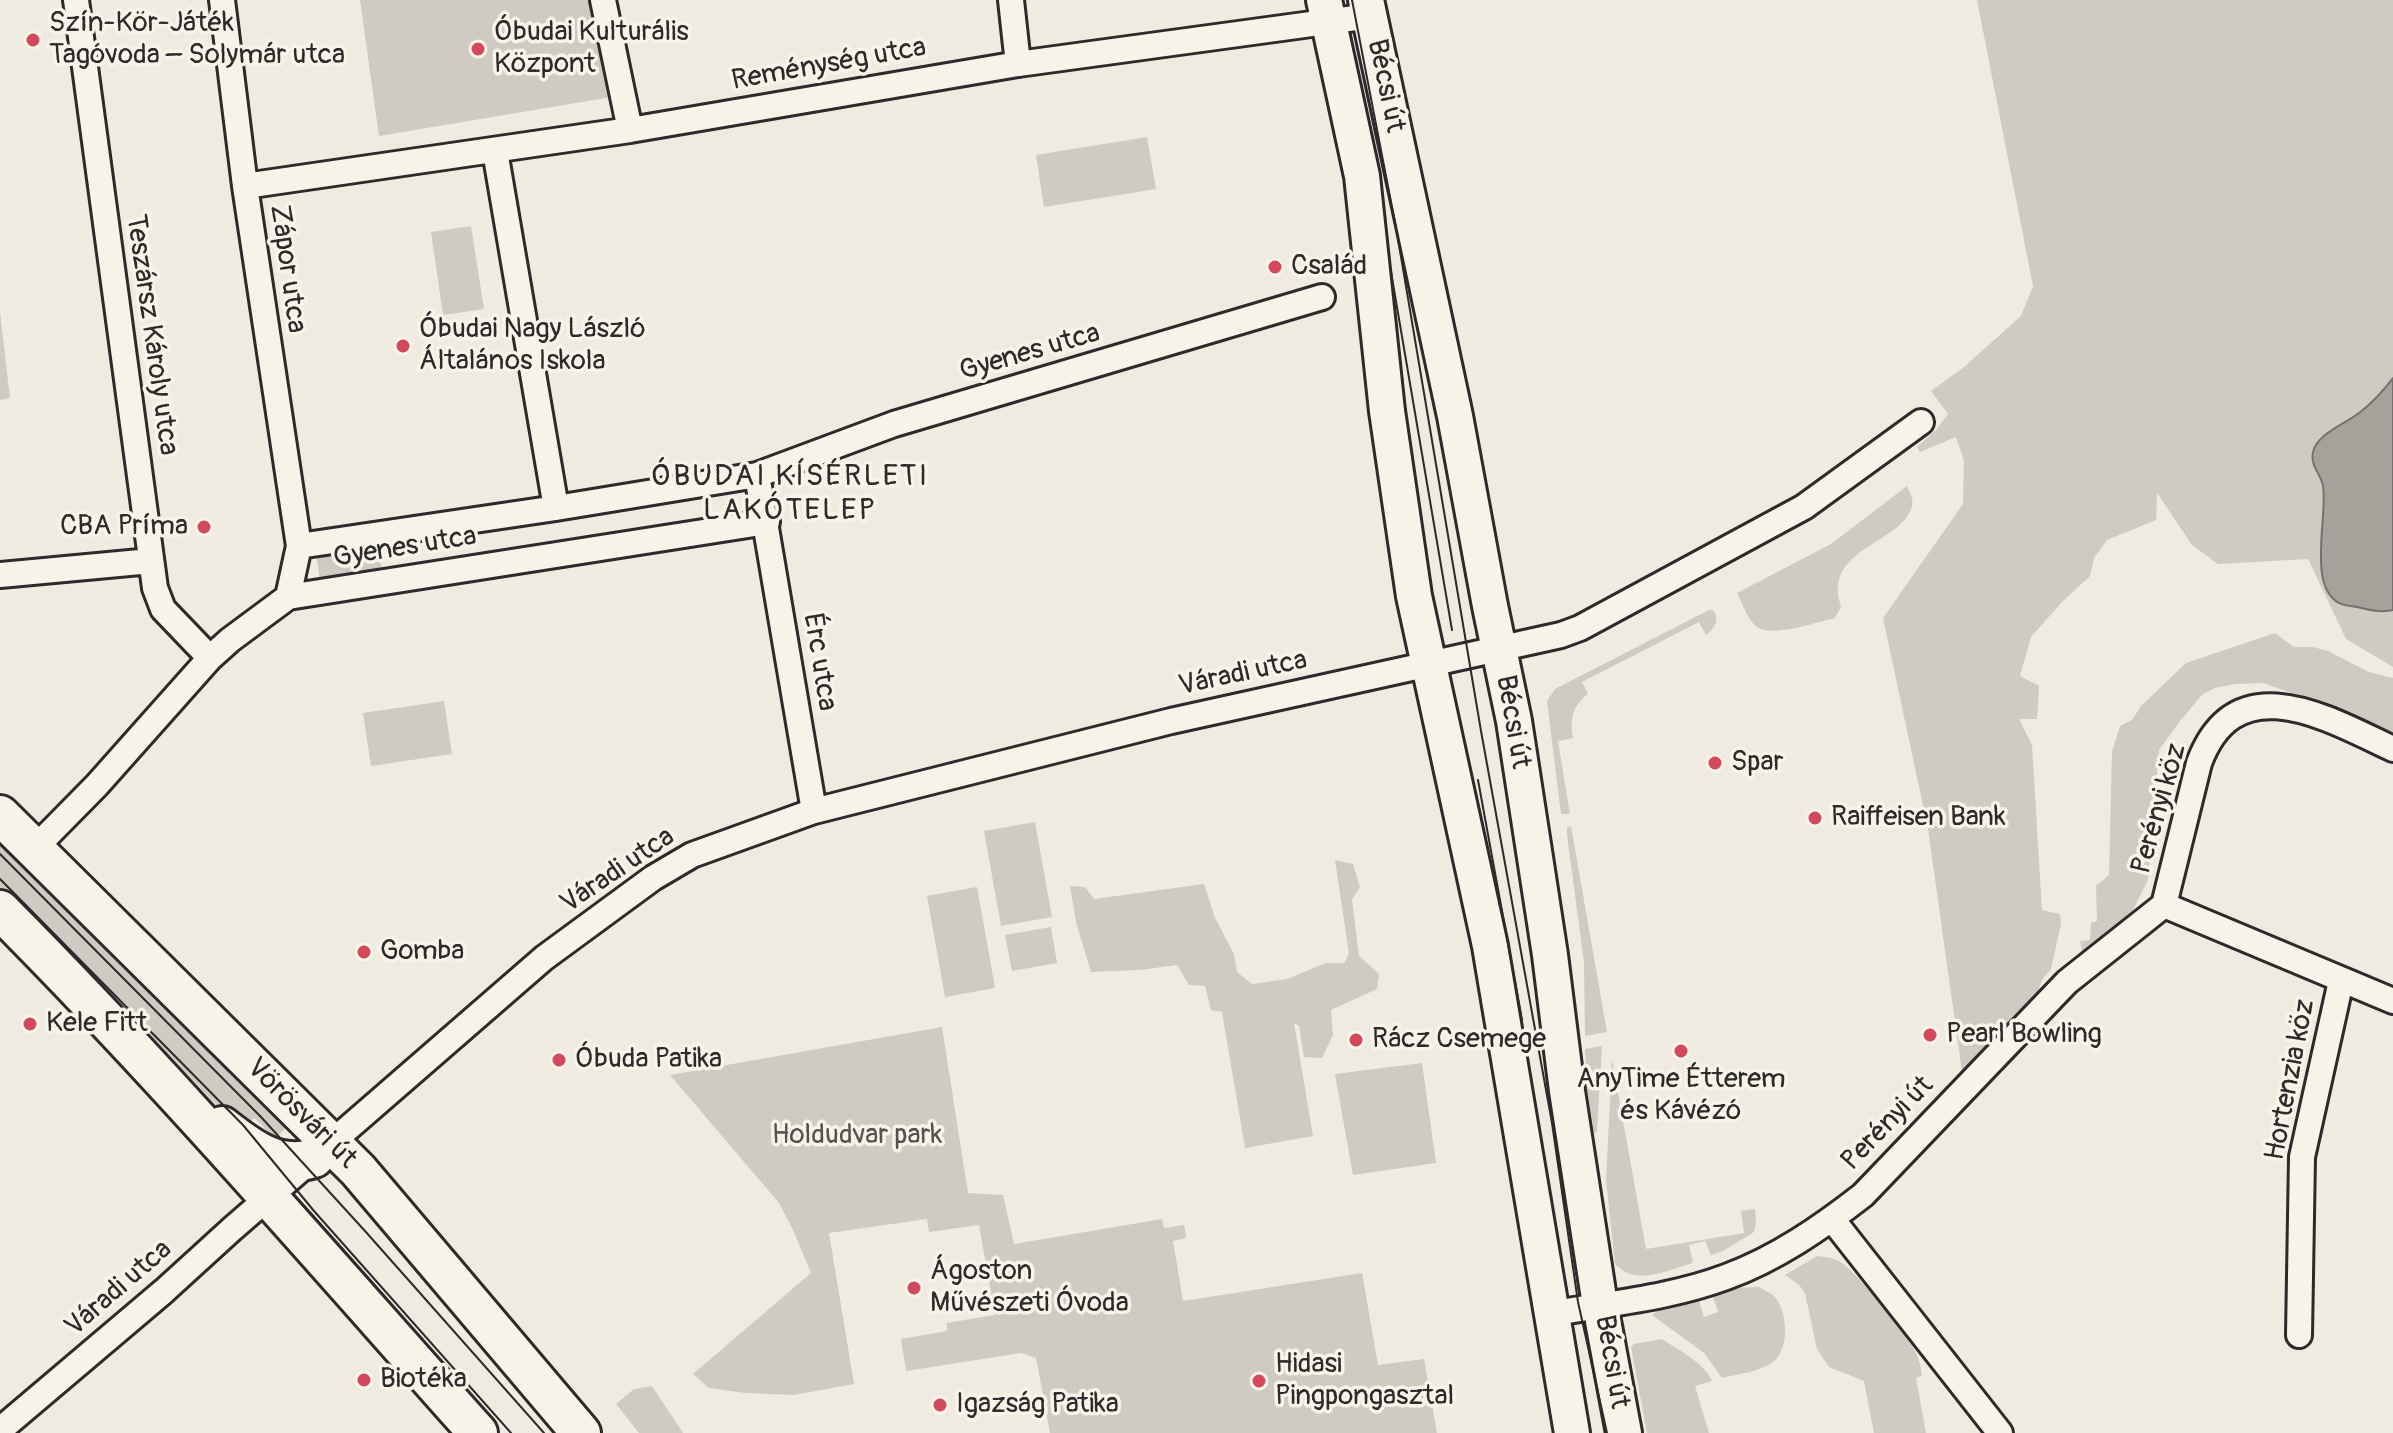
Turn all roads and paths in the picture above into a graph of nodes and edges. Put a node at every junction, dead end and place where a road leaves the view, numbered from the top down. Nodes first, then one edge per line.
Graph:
1 (76, 0) edge
2 (222, 0) edge
3 (603, 0) edge
4 (1011, 0) edge
5 (1368, 8) edge
6 (1327, 10) edge
7 (1018, 64) junction
8 (630, 130) junction
9 (495, 151) junction
10 (245, 186) junction
11 (1322, 297) dead end
12 (1921, 422) dead end
13 (757, 475) junction
14 (556, 508) junction
15 (767, 522) junction
16 (299, 546) junction
17 (151, 561) junction
18 (0, 575) edge
19 (288, 597) junction
20 (1499, 650) junction
21 (210, 658) junction
22 (1427, 666) junction
23 (2393, 749) edge
24 (814, 811) junction
25 (0, 815) edge
26 (34, 849) junction
27 (2164, 905) junction
28 (0, 910) edge
29 (2341, 981) junction
30 (2393, 1001) edge
31 (168, 1086) junction
32 (323, 1150) junction
33 (268, 1198) junction
34 (1832, 1219) junction
35 (1600, 1305) junction
36 (1551, 1314) junction
37 (2299, 1335) dead end
38 (0, 1430) edge
39 (478, 1433) edge
40 (581, 1433) edge
41 (1572, 1433) edge
42 (1624, 1433) edge
43 (2000, 1433) edge

1 - 17 street, Teszársz Károly utca
2 - 10 street, Zápor utca
3 - 8 street
4 - 7 street
5 - 6 street, Bécsi út
5 - 20 main road, Bécsi út
6 - 7 street, Reménység utca
6 - 22 main road, Bécsi út
7 - 8 street, Reménység utca
8 - 9 street, Reménység utca
9 - 10 street, Reménység utca
9 - 14 street
10 - 16 street, Zápor utca
11 - 13 street, Gyenes utca
12 - 20 street, Váradi utca
13 - 14 street, Gyenes utca
13 - 15 street
14 - 16 street, Gyenes utca
15 - 19 street, Gyenes utca
15 - 24 street, Érc utca
16 - 19 street, Gyenes utca
17 - 18 street
17 - 21 street, Teszársz Károly utca
19 - 21 street, Gyenes utca
20 - 22 street, Váradi utca
20 - 35 main road, Bécsi út
21 - 26 street, Gyenes utca
22 - 24 street, Váradi utca
22 - 36 main road, Bécsi út
23 - 27 street, Perényi köz
24 - 32 street, Váradi utca
25 - 26 main road, Vörösvári út
26 - 32 main road, Vörösvári út
27 - 29 street
27 - 34 street, Perényi út
28 - 31 main road
29 - 30 street
29 - 37 street, Hortenzia köz
31 - 32 main road
31 - 33 main road
32 - 33 street, Váradi utca
32 - 40 main road, Vörösvári út
33 - 38 street, Váradi utca
33 - 39 main road
34 - 35 street, Perényi út
34 - 43 street
35 - 36 street, Perényi út
35 - 42 main road, Bécsi út
36 - 41 main road, Bécsi út

